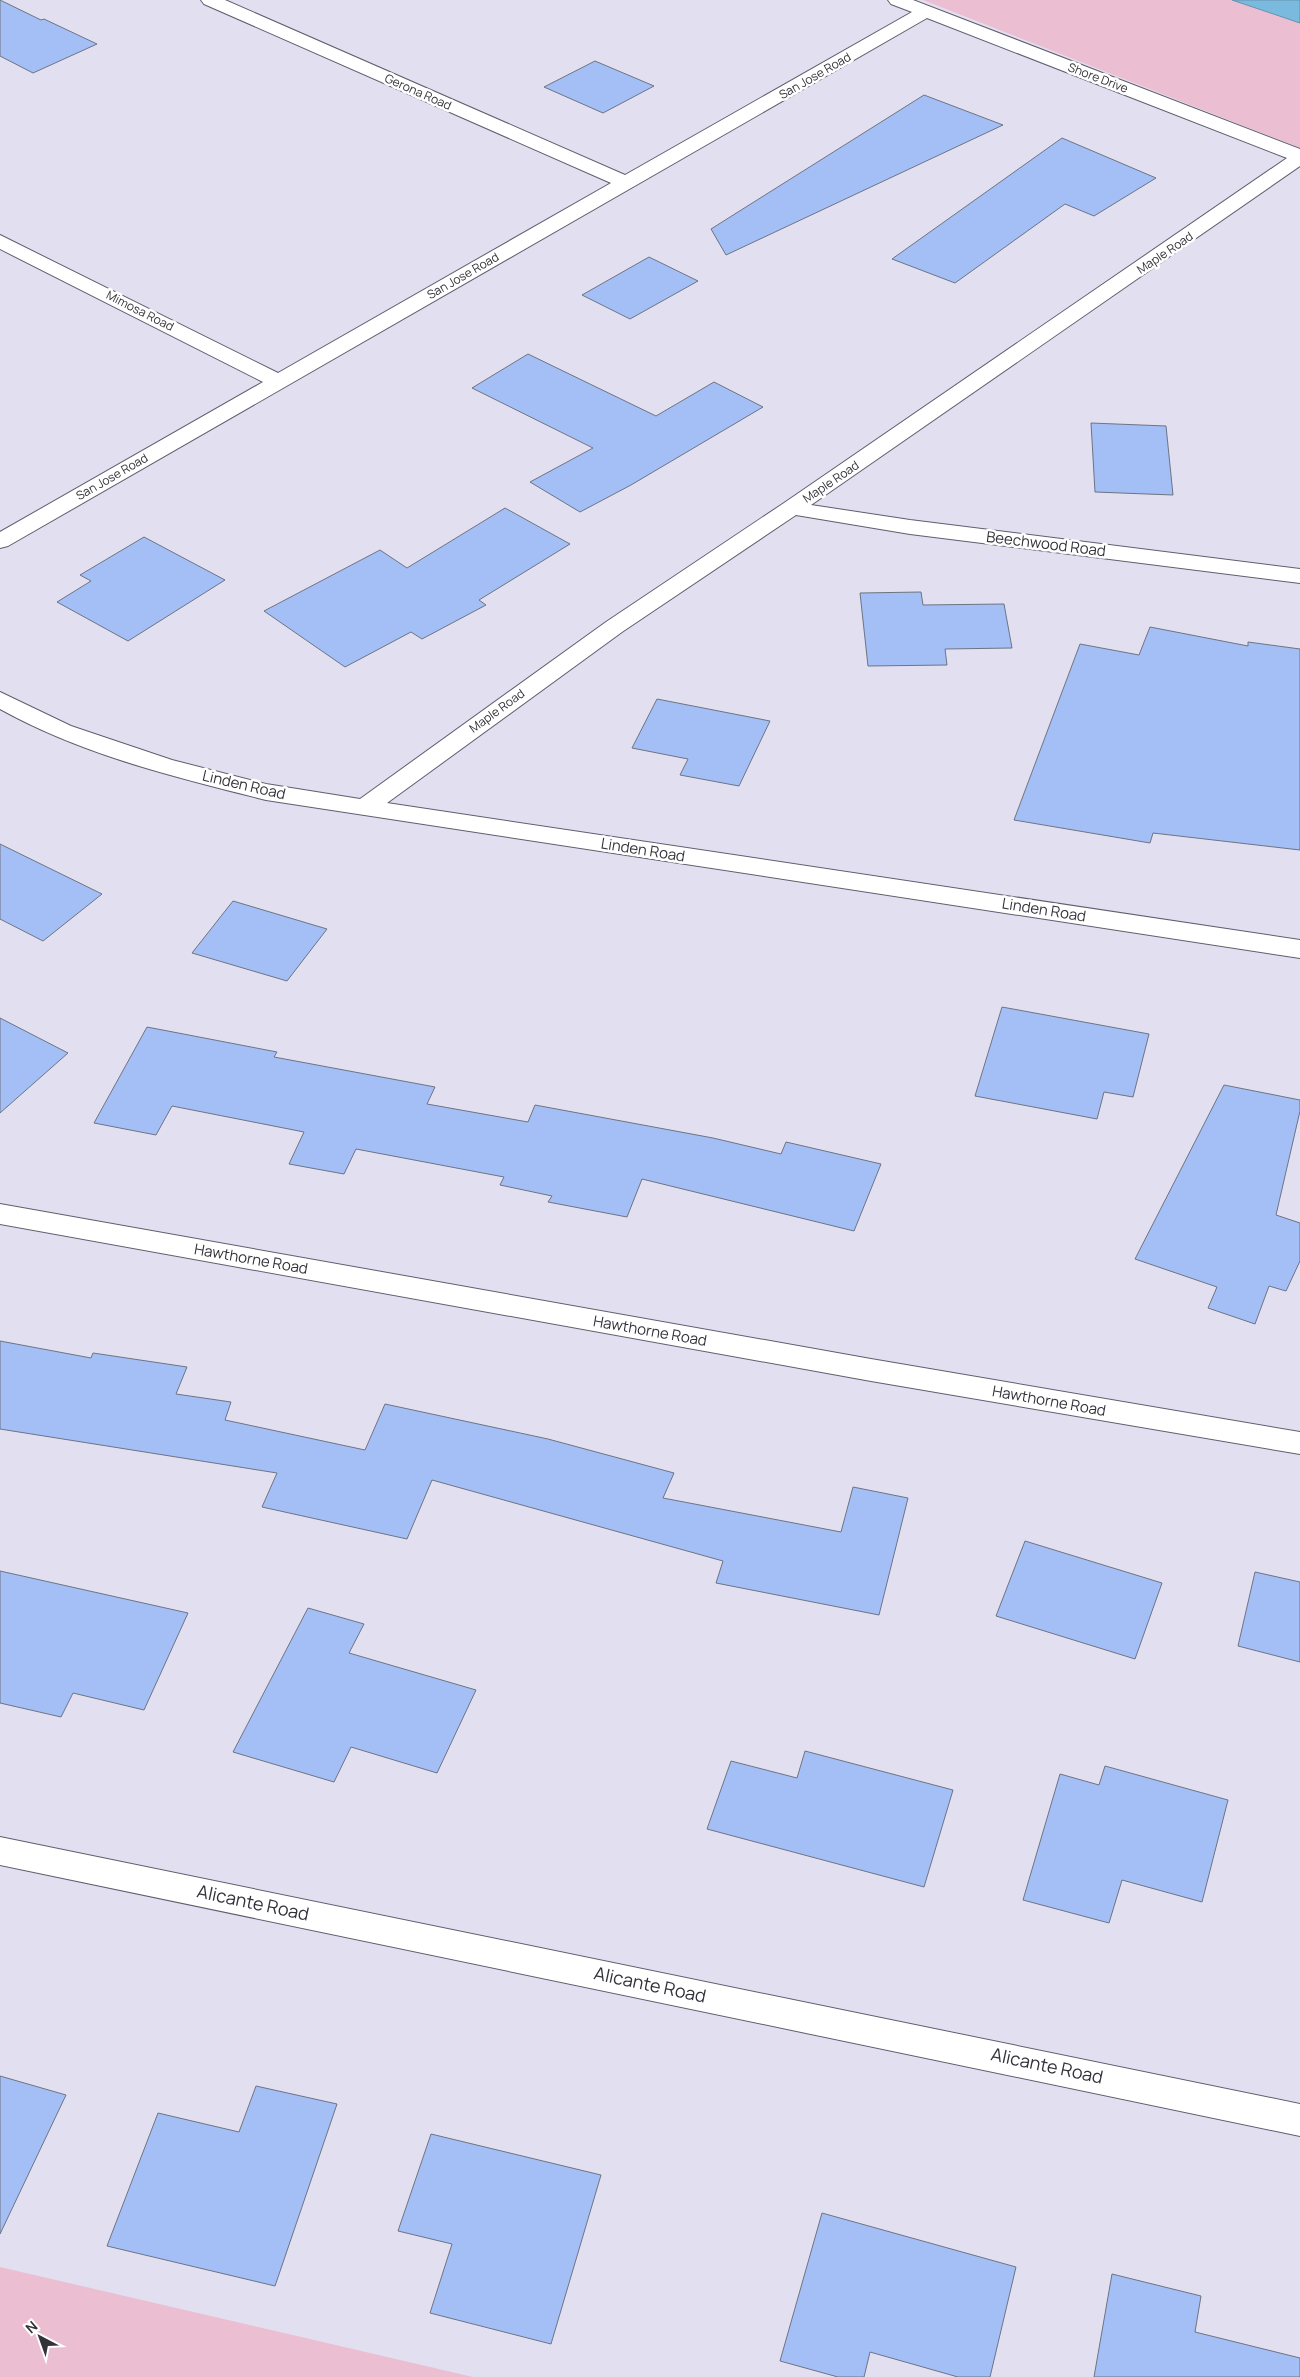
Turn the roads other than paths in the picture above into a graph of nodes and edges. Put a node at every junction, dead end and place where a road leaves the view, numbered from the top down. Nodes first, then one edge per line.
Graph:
1 (210, 0) edge
2 (896, 0) edge
3 (926, 11) junction
4 (1300, 157) edge
5 (626, 183) junction
6 (0, 241) edge
7 (279, 382) junction
8 (792, 508) junction
9 (0, 541) edge
10 (1300, 576) edge
11 (0, 699) edge
12 (363, 808) junction
13 (1300, 949) edge
14 (0, 1214) edge
15 (1300, 1443) edge
16 (0, 1851) edge
17 (1300, 2120) edge

1 - 5 street, Gerona Road
2 - 3 street, Shore Drive
3 - 4 street, Shore Drive
3 - 5 street, San Jose Road
4 - 8 street, Maple Road
5 - 7 street, San Jose Road
6 - 7 street, Mimosa Road
7 - 9 street, San Jose Road
8 - 10 street, Beechwood Road
8 - 12 street, Maple Road
11 - 12 street, Linden Road
12 - 13 street, Linden Road
14 - 15 street, Hawthorne Road
16 - 17 street, Alicante Road

